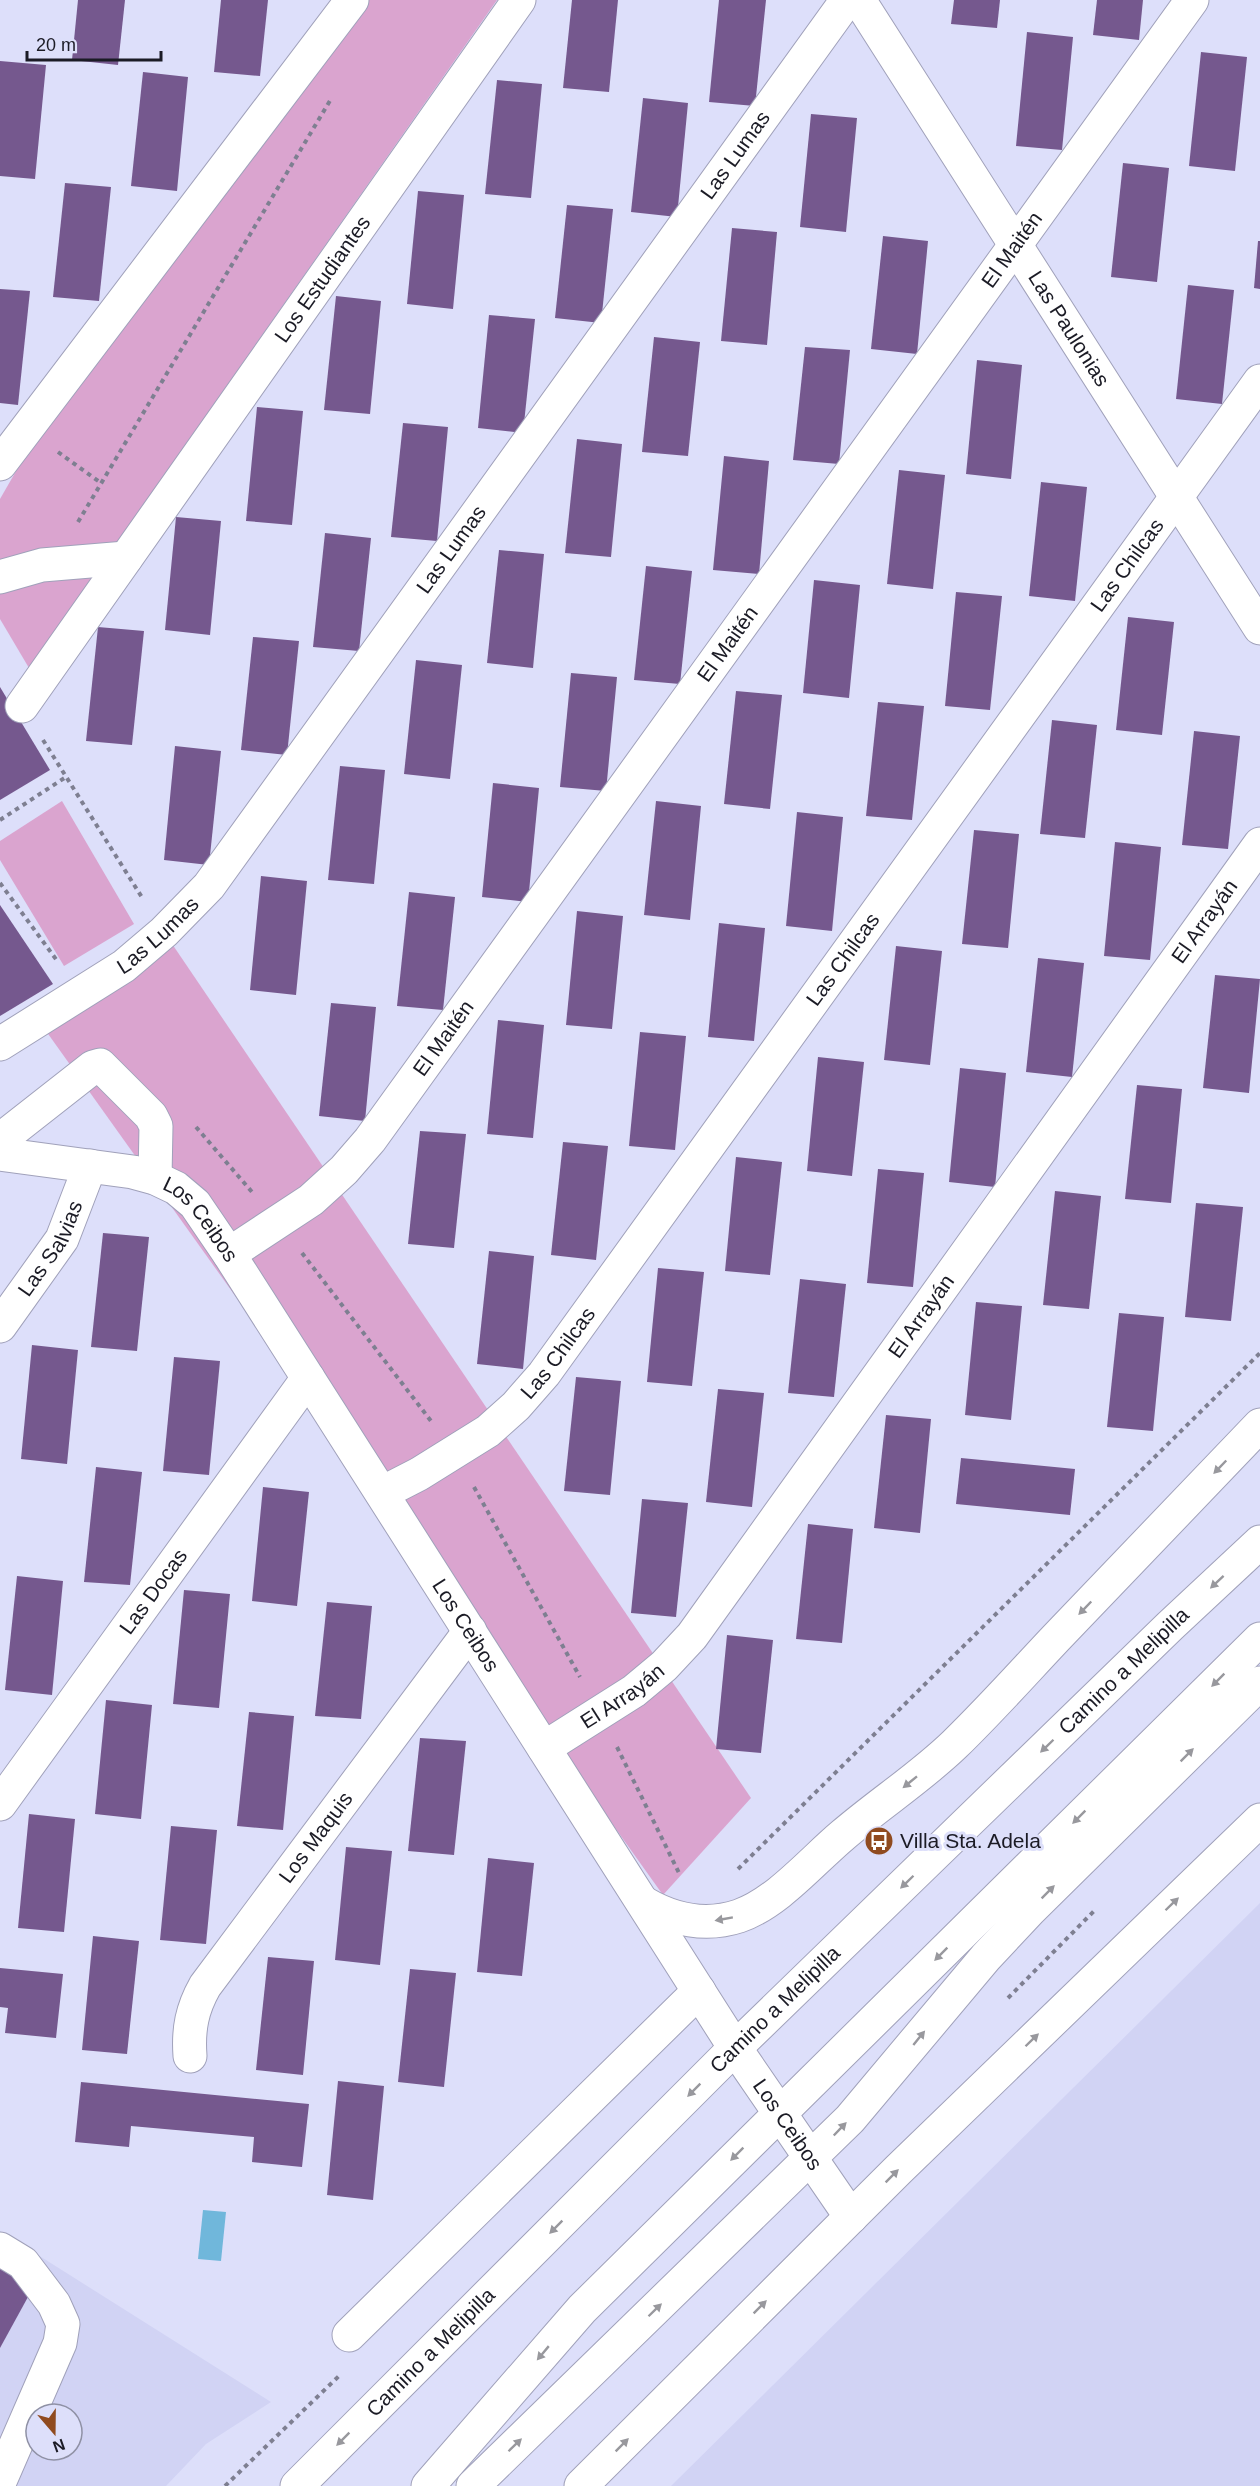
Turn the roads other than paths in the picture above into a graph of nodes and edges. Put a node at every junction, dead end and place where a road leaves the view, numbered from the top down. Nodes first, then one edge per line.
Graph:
1 (352, 0) edge
2 (519, 0) edge
3 (847, 0) edge
4 (859, 0) edge
5 (1191, 0) edge
6 (1015, 245) junction
7 (1260, 381) edge
8 (0, 464) edge
9 (1177, 497) junction
10 (126, 558) junction
11 (0, 577) edge
12 (1260, 628) edge
13 (22, 706) road end
14 (1260, 844) edge
15 (0, 1044) edge
16 (0, 1140) edge
17 (0, 1154) edge
18 (90, 1166) junction
19 (155, 1178) junction
20 (229, 1254) junction
21 (0, 1326) edge
22 (308, 1378) junction
23 (1260, 1425) edge
24 (382, 1493) junction
25 (1260, 1542) edge
26 (470, 1631) junction
27 (1260, 1639) edge
28 (1260, 1683) edge
29 (544, 1748) junction
30 (0, 1804) edge
31 (1260, 1820) edge
32 (644, 1903) junction
33 (699, 1991) junction
34 (735, 2048) junction
35 (190, 2056) dead end
36 (779, 2113) junction
37 (811, 2159) junction
38 (851, 2217) junction
39 (0, 2249) edge
40 (349, 2335) dead end
41 (0, 2481) edge
42 (297, 2486) edge
43 (428, 2486) edge
44 (473, 2486) edge
45 (581, 2486) edge

1 - 8 street
2 - 10 street, Los Estudiantes
3 - 15 street, Las Lumas
4 - 6 street, Las Paulonias
5 - 6 street, El Maitén
6 - 9 street, Las Paulonias
6 - 20 street, El Maitén
7 - 9 street, Las Chilcas
9 - 12 street, Las Paulonias
9 - 24 street, Las Chilcas
10 - 11 street
10 - 13 street, Los Estudiantes
14 - 29 street, El Arrayán
16 - 19 street
17 - 18 street, Los Ceibos
18 - 19 street, Los Ceibos
18 - 21 street, Las Salvias
19 - 20 street, Los Ceibos
20 - 22 street, Los Ceibos
22 - 24 street, Los Ceibos
22 - 30 street, Las Docas
23 -> 32 street
24 - 26 street, Los Ceibos
25 -> 34 street, Camino a Melipilla
26 - 29 street, Los Ceibos
26 - 35 street, Los Maquis
27 -> 36 street
37 -> 28 street
29 - 32 street, Los Ceibos
38 -> 31 street
32 - 33 street, Los Ceibos
33 - 34 street, Los Ceibos
33 - 40 street
34 - 36 street, Los Ceibos
34 -> 42 street, Camino a Melipilla
36 - 37 street, Los Ceibos
36 -> 43 street
37 - 38 street, Los Ceibos
44 -> 37 street
45 -> 38 street
39 - 41 street

